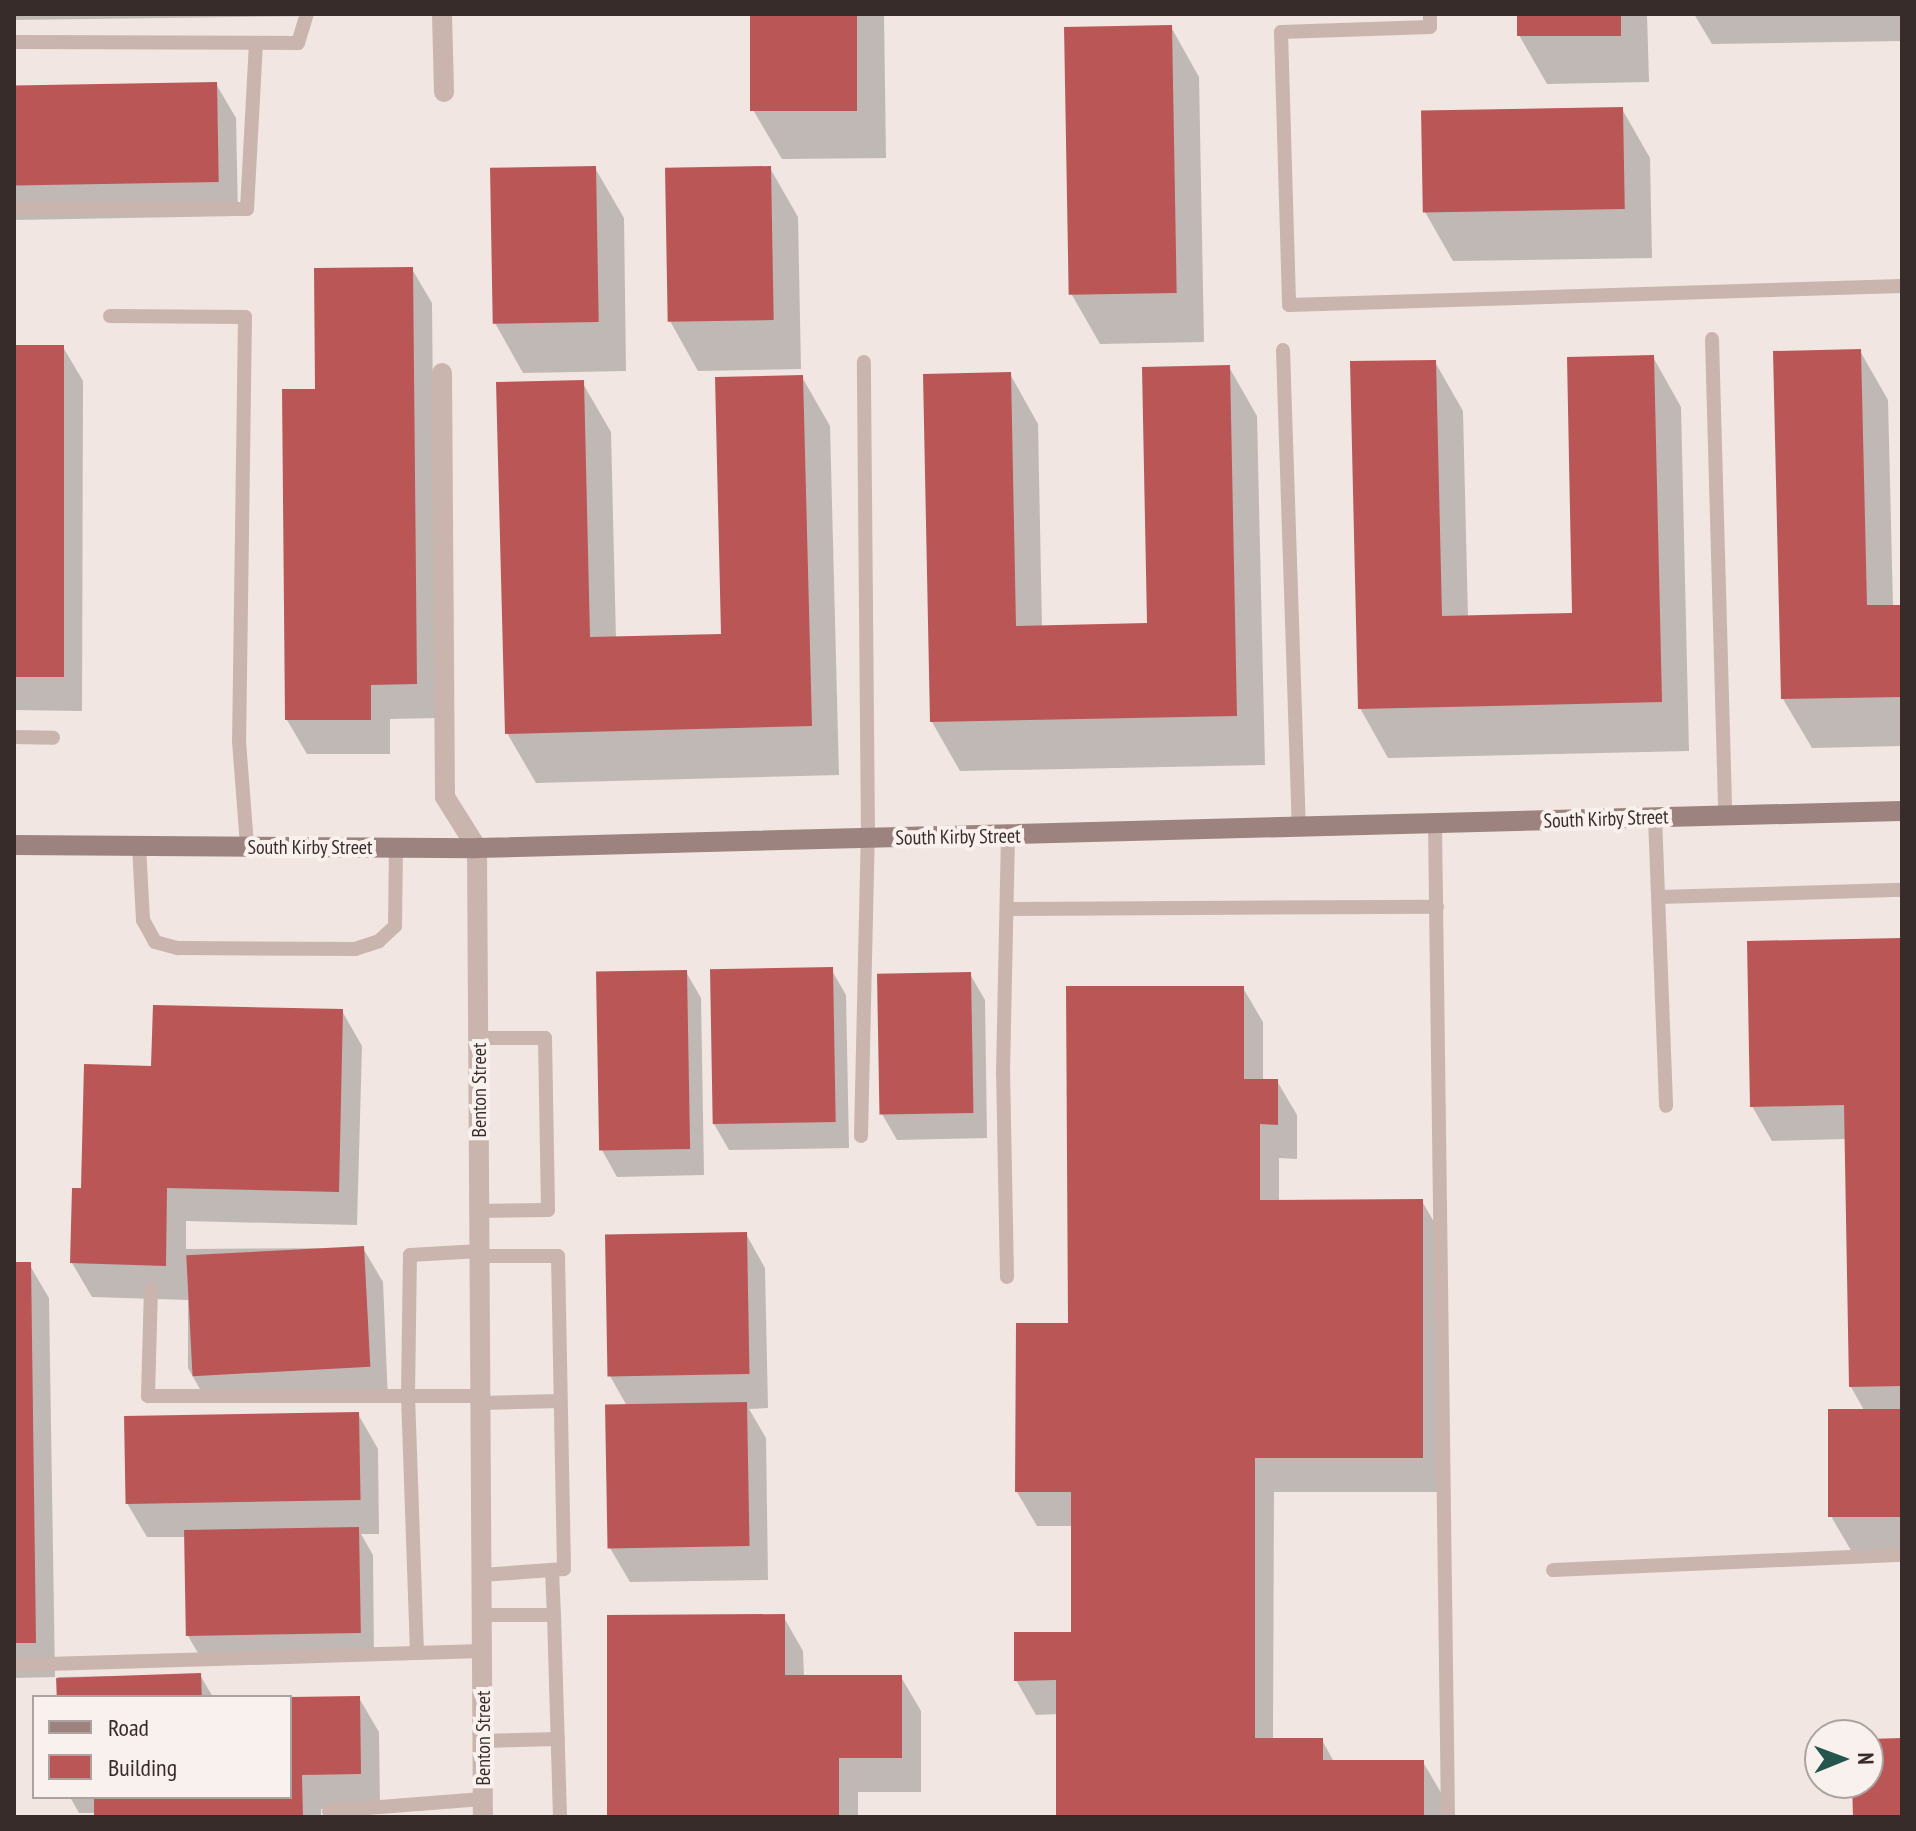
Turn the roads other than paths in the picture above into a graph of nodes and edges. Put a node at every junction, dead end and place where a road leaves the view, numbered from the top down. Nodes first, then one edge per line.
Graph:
1 (307, 14) edge
2 (442, 14) edge
3 (1430, 14) edge
4 (14, 42) edge
5 (256, 43) junction
6 (444, 92) dead end
7 (14, 209) edge
8 (1902, 286) edge
9 (110, 316) dead end
10 (1712, 339) dead end
11 (1283, 350) dead end
12 (864, 362) dead end
13 (442, 373) dead end
14 (14, 737) edge
15 (53, 738) dead end
16 (1902, 811) edge
17 (1725, 815) junction
18 (1655, 817) junction
19 (1435, 825) junction
20 (1299, 828) junction
21 (1008, 837) junction
22 (868, 838) junction
23 (14, 845) edge
24 (139, 846) junction
25 (247, 846) junction
26 (396, 848) junction
27 (477, 848) junction
28 (1902, 890) edge
29 (1660, 897) junction
30 (1437, 907) junction
31 (1007, 909) junction
32 (479, 1038) junction
33 (1666, 1106) dead end
34 (861, 1136) dead end
35 (480, 1211) junction
36 (480, 1254) junction
37 (1007, 1277) dead end
38 (151, 1288) dead end
39 (408, 1395) junction
40 (481, 1400) junction
41 (560, 1401) junction
42 (1902, 1555) edge
43 (552, 1570) junction
44 (1553, 1570) dead end
45 (482, 1575) junction
46 (482, 1615) junction
47 (554, 1615) junction
48 (482, 1651) junction
49 (417, 1653) junction
50 (14, 1665) edge
51 (558, 1739) junction
52 (483, 1741) junction
53 (483, 1808) edge
54 (329, 1811) dead end
55 (560, 1817) edge
56 (1448, 1817) edge

1 - 5 lane
2 - 6 street
3 - 8 lane
4 - 5 lane
5 - 7 lane
9 - 25 lane
10 - 17 lane
11 - 20 lane
12 - 22 lane
13 - 27 street
14 - 15 lane
16 - 17 street, South Kirby Street
17 - 18 street, South Kirby Street
18 - 19 street, South Kirby Street
18 - 29 lane
19 - 20 street, South Kirby Street
19 - 30 lane
20 - 21 street, South Kirby Street
21 - 22 street, South Kirby Street
21 - 31 lane
22 - 27 street, South Kirby Street
22 - 34 lane
23 - 24 street, South Kirby Street
24 - 25 street, South Kirby Street
24 - 26 lane
25 - 26 street, South Kirby Street
26 - 27 street, South Kirby Street
27 - 32 street, Benton Street
28 - 29 lane
29 - 33 lane
30 - 31 lane
30 - 56 lane
31 - 37 lane
32 - 35 street, Benton Street
32 - 35 lane
35 - 36 street, Benton Street
36 - 39 lane
36 - 40 street, Benton Street
36 - 41 lane
38 - 39 lane
39 - 40 lane
39 - 49 lane
40 - 41 lane
40 - 45 street, Benton Street
41 - 43 lane
42 - 44 lane
43 - 45 lane
43 - 47 lane
45 - 46 street, Benton Street
46 - 47 lane
46 - 48 street, Benton Street
47 - 51 lane
48 - 49 lane
48 - 52 street, Benton Street
49 - 50 lane
51 - 52 lane
51 - 55 lane
52 - 53 street, Benton Street
53 - 54 lane

